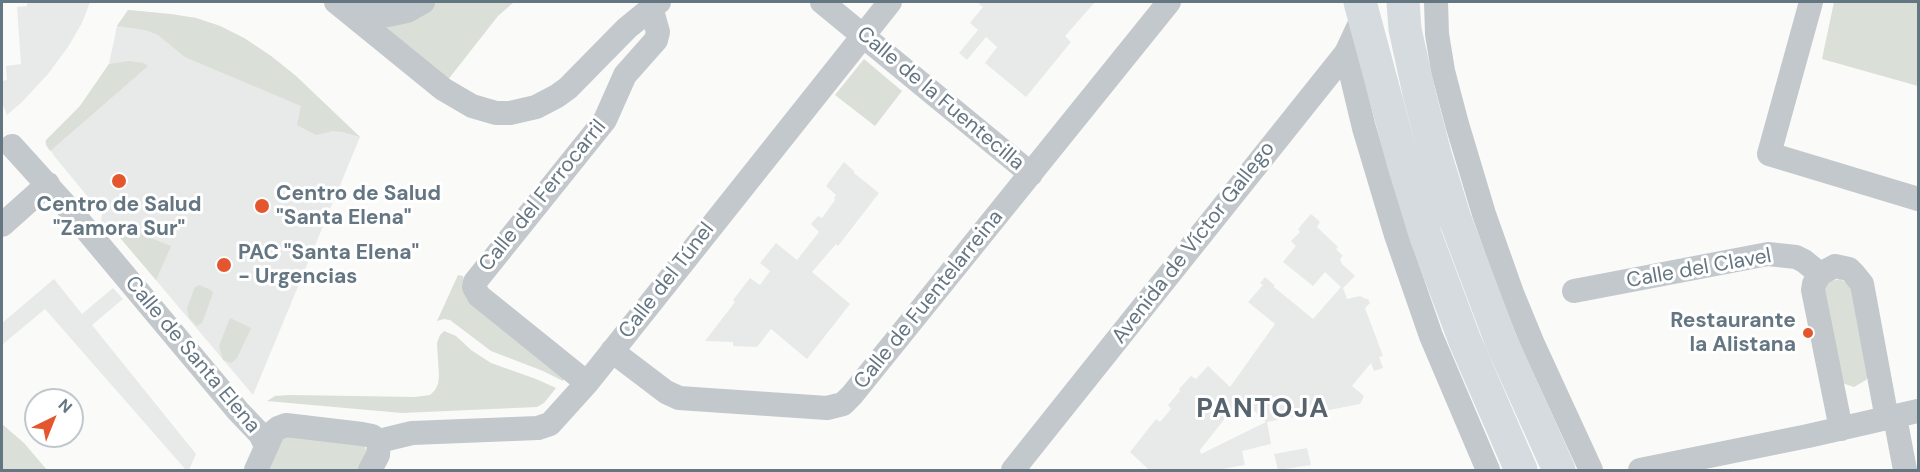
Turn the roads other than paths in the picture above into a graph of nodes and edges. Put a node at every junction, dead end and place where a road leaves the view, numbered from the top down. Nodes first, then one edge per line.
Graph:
1 (423, 2) edge
2 (822, 2) edge
3 (890, 2) edge
4 (1169, 2) edge
5 (1403, 2) edge
6 (1436, 2) edge
7 (1811, 2) edge
8 (655, 4) edge
9 (1361, 5) edge
10 (342, 6) edge
11 (863, 35) junction
12 (1346, 53) junction
13 (12, 146) dead end
14 (1031, 174) junction
15 (48, 184) junction
16 (1918, 199) edge
17 (2, 225) edge
18 (1820, 274) junction
19 (1574, 291) dead end
20 (612, 351) junction
21 (587, 383) junction
22 (1918, 411) edge
23 (1891, 418) junction
24 (1841, 429) junction
25 (379, 441) junction
26 (266, 446) junction
27 (256, 471) edge
28 (370, 471) edge
29 (1013, 471) edge
30 (1488, 471) edge
31 (1521, 471) edge
32 (1559, 471) edge
33 (1591, 471) edge
34 (1640, 471) edge
35 (1905, 471) edge

1 - 10 street, Calle del Ferrocarril
2 - 11 street, Calle de la Fuentecilla
3 - 11 street, Calle del Túnel
4 - 14 street, Calle de Fuentelarreina
5 - 32 highway
6 - 33 street
7 - 16 street
8 - 10 street, Calle del Ferrocarril
8 - 21 street, Calle del Ferrocarril
9 - 12 street, Avenida de Víctor Gallego
9 - 31 highway
11 - 14 street, Calle de la Fuentecilla
11 - 20 street, Calle del Túnel
12 - 29 street, Avenida de Víctor Gallego
12 - 30 street
13 - 15 street, Calle de Santa Elena
14 - 20 street, Calle de Fuentelarreina
15 - 17 street
15 - 26 street, Calle de Santa Elena
18 - 19 street, Calle del Clavel
18 - 23 street
18 - 24 street
20 - 21 street, Calle del Túnel
21 - 25 street, Calle del Túnel
22 - 23 street
23 - 24 street
23 - 35 street
24 - 34 street
25 - 26 street, Calle de Santa Elena
25 - 28 street
26 - 27 street

